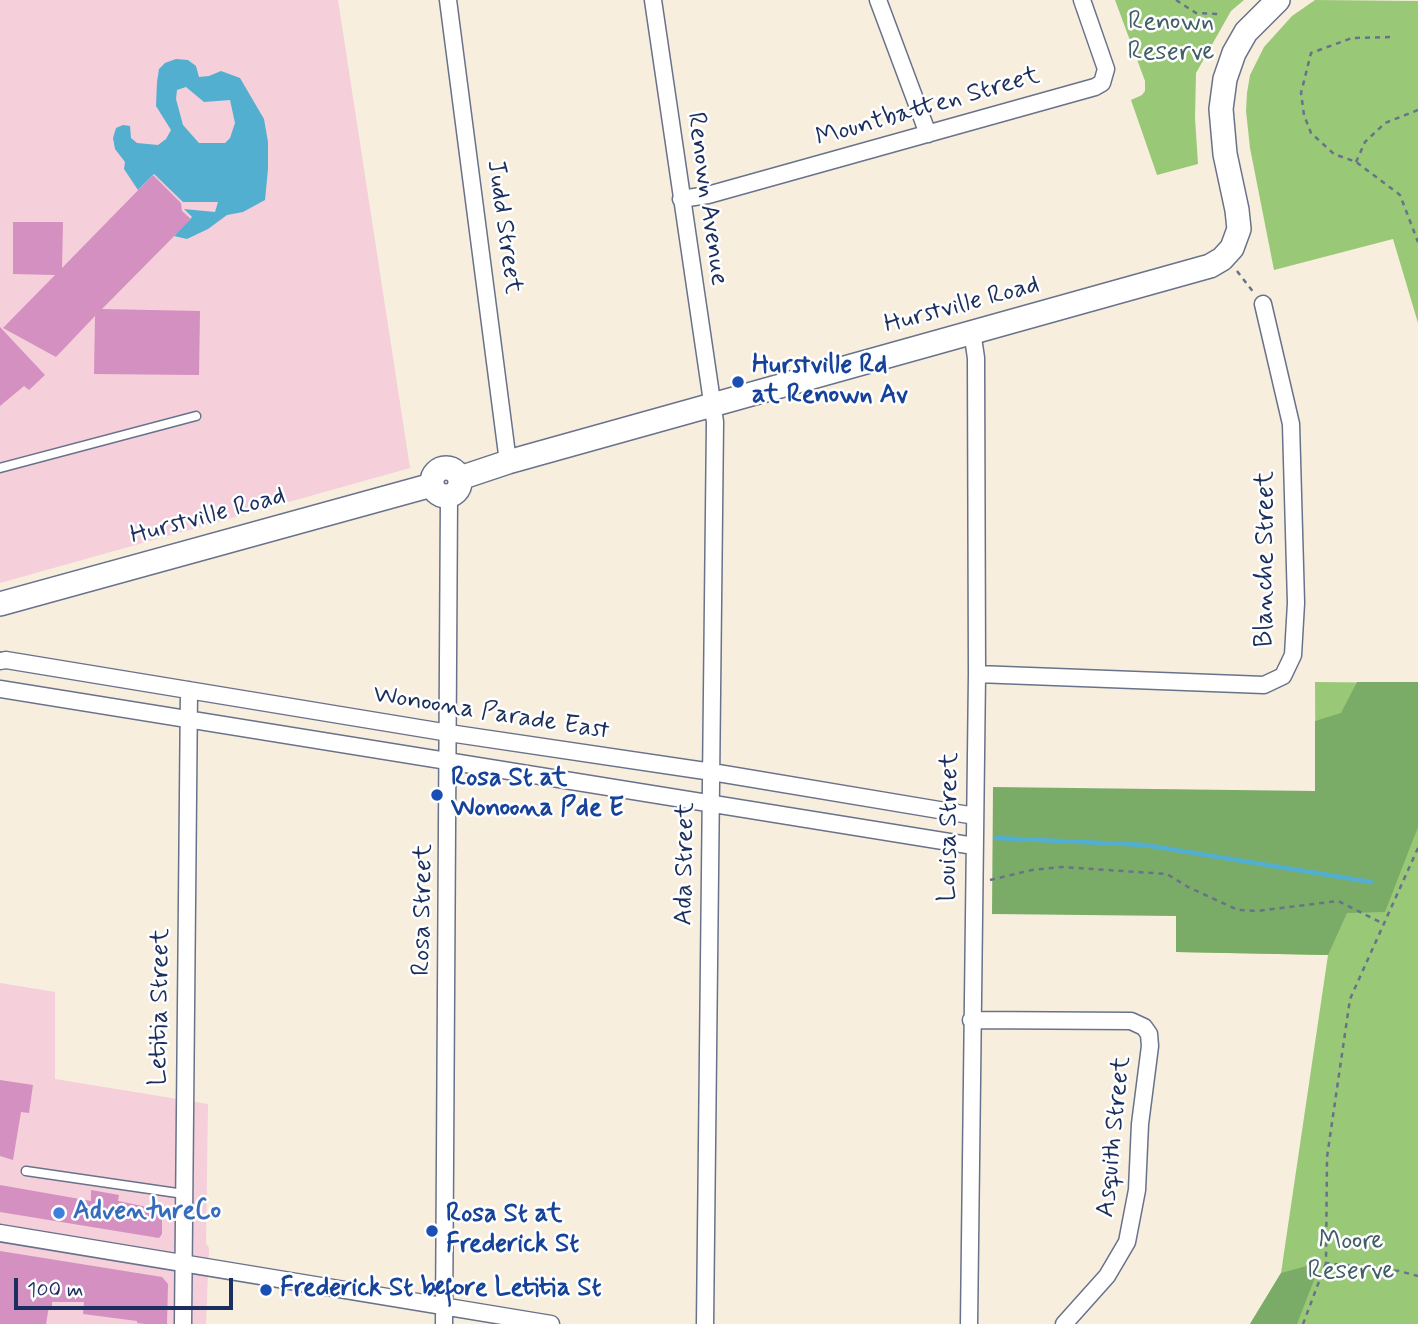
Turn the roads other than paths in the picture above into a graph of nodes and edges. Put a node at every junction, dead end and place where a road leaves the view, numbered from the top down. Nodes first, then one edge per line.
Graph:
1 (448, 0) edge
2 (653, 0) edge
3 (878, 0) edge
4 (1082, 0) edge
5 (1278, 0) edge
6 (928, 134) junction
7 (681, 200) junction
8 (1263, 304) road end
9 (972, 331) junction
10 (711, 405) junction
11 (196, 416) dead end
12 (508, 461) junction
13 (0, 468) edge
14 (447, 486) junction
15 (0, 604) edge
16 (0, 661) edge
17 (977, 674) junction
18 (0, 689) edge
19 (189, 690) junction
20 (188, 721) junction
21 (449, 733) junction
22 (449, 760) junction
23 (712, 772) junction
24 (712, 804) junction
25 (975, 816) junction
26 (974, 846) junction
27 (971, 1020) junction
28 (26, 1171) dead end
29 (184, 1194) junction
30 (0, 1233) edge
31 (184, 1264) junction
32 (444, 1307) junction
33 (183, 1324) edge
34 (444, 1324) edge
35 (551, 1324) edge
36 (705, 1324) edge
37 (969, 1324) edge
38 (1064, 1324) edge

1 - 12 street, Judd Street
2 - 7 street, Renown Avenue
3 - 6 street
4 - 6 street, Mountbatten Street
5 - 9 main road, Hurstville Road
6 - 7 street, Mountbatten Street
7 - 10 street, Renown Avenue
8 - 17 street, Blanche Street
9 - 10 main road, Hurstville Road
9 - 17 street, Louisa Street
10 - 12 main road, Hurstville Road
10 - 23 street, Ada Street
11 - 13 lane
12 - 14 main road, Hurstville Road
14 - 15 main road, Hurstville Road
14 - 21 street, Rosa Street
16 - 19 street, Wonoona Parade East
17 - 25 street, Louisa Street
18 - 20 street, Wonoona Parade East
19 - 20 street, Letitia Street
19 - 21 street, Wonoona Parade East
20 - 22 street, Wonoona Parade East
20 - 29 street, Letitia Street
21 - 22 street, Rosa Street
21 - 23 street, Wonoona Parade East
22 - 24 street, Wonoona Parade East
22 - 32 street, Rosa Street
23 - 24 street, Ada Street
23 - 25 street, Wonoona Parade East
24 - 26 street, Wonoona Parade East
24 - 36 street, Ada Street
25 - 26 street, Louisa Street
26 - 27 street, Louisa Street
27 - 37 street, Louisa Street
27 - 38 street, Asquith Street
28 - 29 lane
29 - 31 street, Letitia Street
30 - 31 street
31 - 32 street
31 - 33 street, Letitia Street
32 - 34 street, Rosa Street
32 - 35 street

